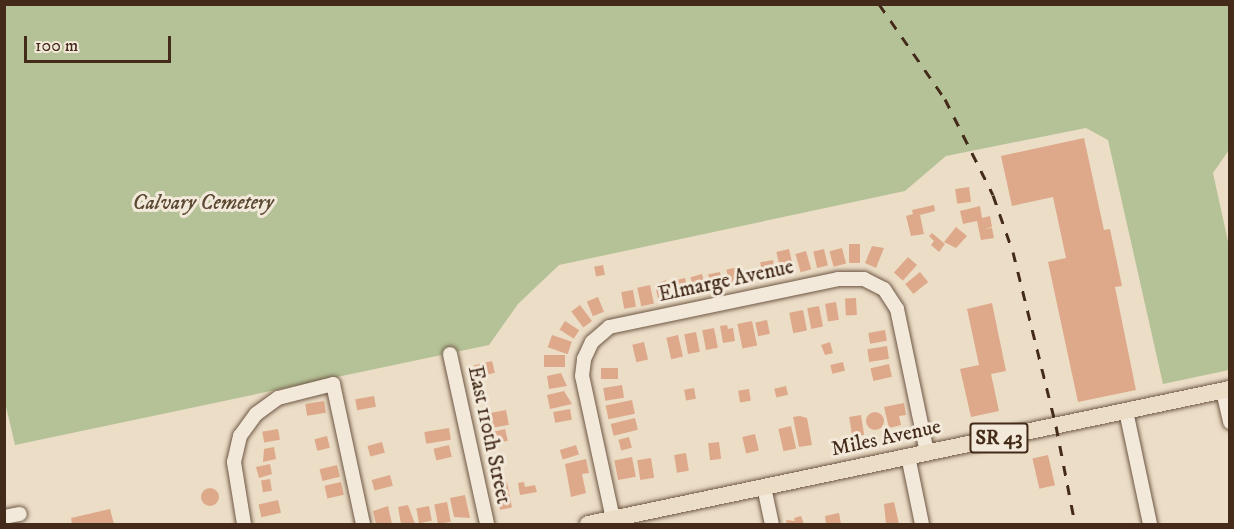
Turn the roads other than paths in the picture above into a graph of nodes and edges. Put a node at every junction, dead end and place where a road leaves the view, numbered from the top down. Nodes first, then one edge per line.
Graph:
1 (450, 354) dead end
2 (1226, 390) edge
3 (1126, 411) junction
4 (1230, 422) edge
5 (927, 452) junction
6 (908, 456) junction
7 (764, 487) junction
8 (20, 514) dead end
9 (4, 517) edge
10 (617, 521) edge
11 (244, 525) edge
12 (363, 525) edge
13 (486, 525) edge
14 (588, 525) edge
15 (772, 525) edge
16 (922, 525) edge
17 (1150, 525) edge

1 - 13 street, East 110th Street
2 - 3 main road, Miles Avenue / SR 43
2 - 4 street
3 - 5 main road, Miles Avenue / SR 43
3 - 17 street
5 - 6 main road, Miles Avenue / SR 43
5 - 10 street, Elmarge Avenue
6 - 7 main road, Miles Avenue / SR 43
6 - 16 street
7 - 10 main road, Miles Avenue / SR 43
7 - 15 street
8 - 9 street
10 - 14 main road, Miles Avenue / SR 43
11 - 12 street

